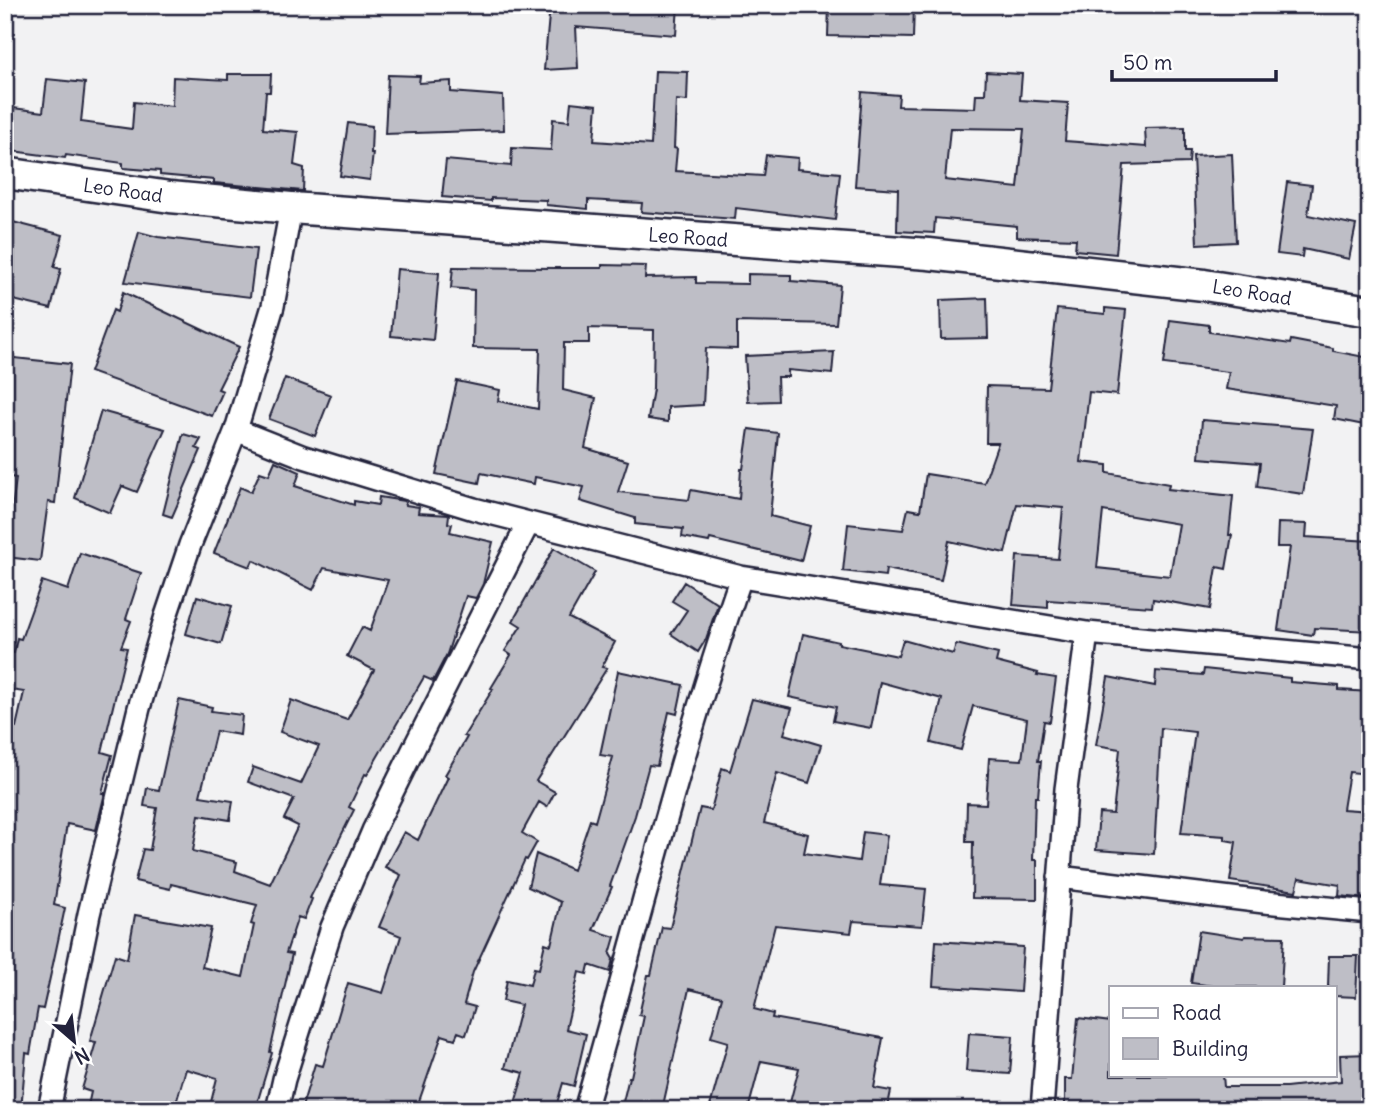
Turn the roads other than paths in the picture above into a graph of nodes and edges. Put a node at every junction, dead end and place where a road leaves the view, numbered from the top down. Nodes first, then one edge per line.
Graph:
1 (5, 173) edge
2 (291, 208) junction
3 (1370, 311) edge
4 (236, 430) junction
5 (528, 524) junction
6 (741, 577) junction
7 (1087, 633) junction
8 (1370, 659) edge
9 (1059, 877) junction
10 (1370, 912) edge
11 (49, 1110) edge
12 (277, 1110) edge
13 (585, 1110) edge
14 (1042, 1110) edge

1 - 2 street, Leo Road
2 - 3 street, Leo Road
2 - 4 street
4 - 5 street
4 - 11 street
5 - 6 street
5 - 12 street
6 - 7 street
6 - 13 street
7 - 8 street
7 - 9 street
9 - 10 street
9 - 14 street

